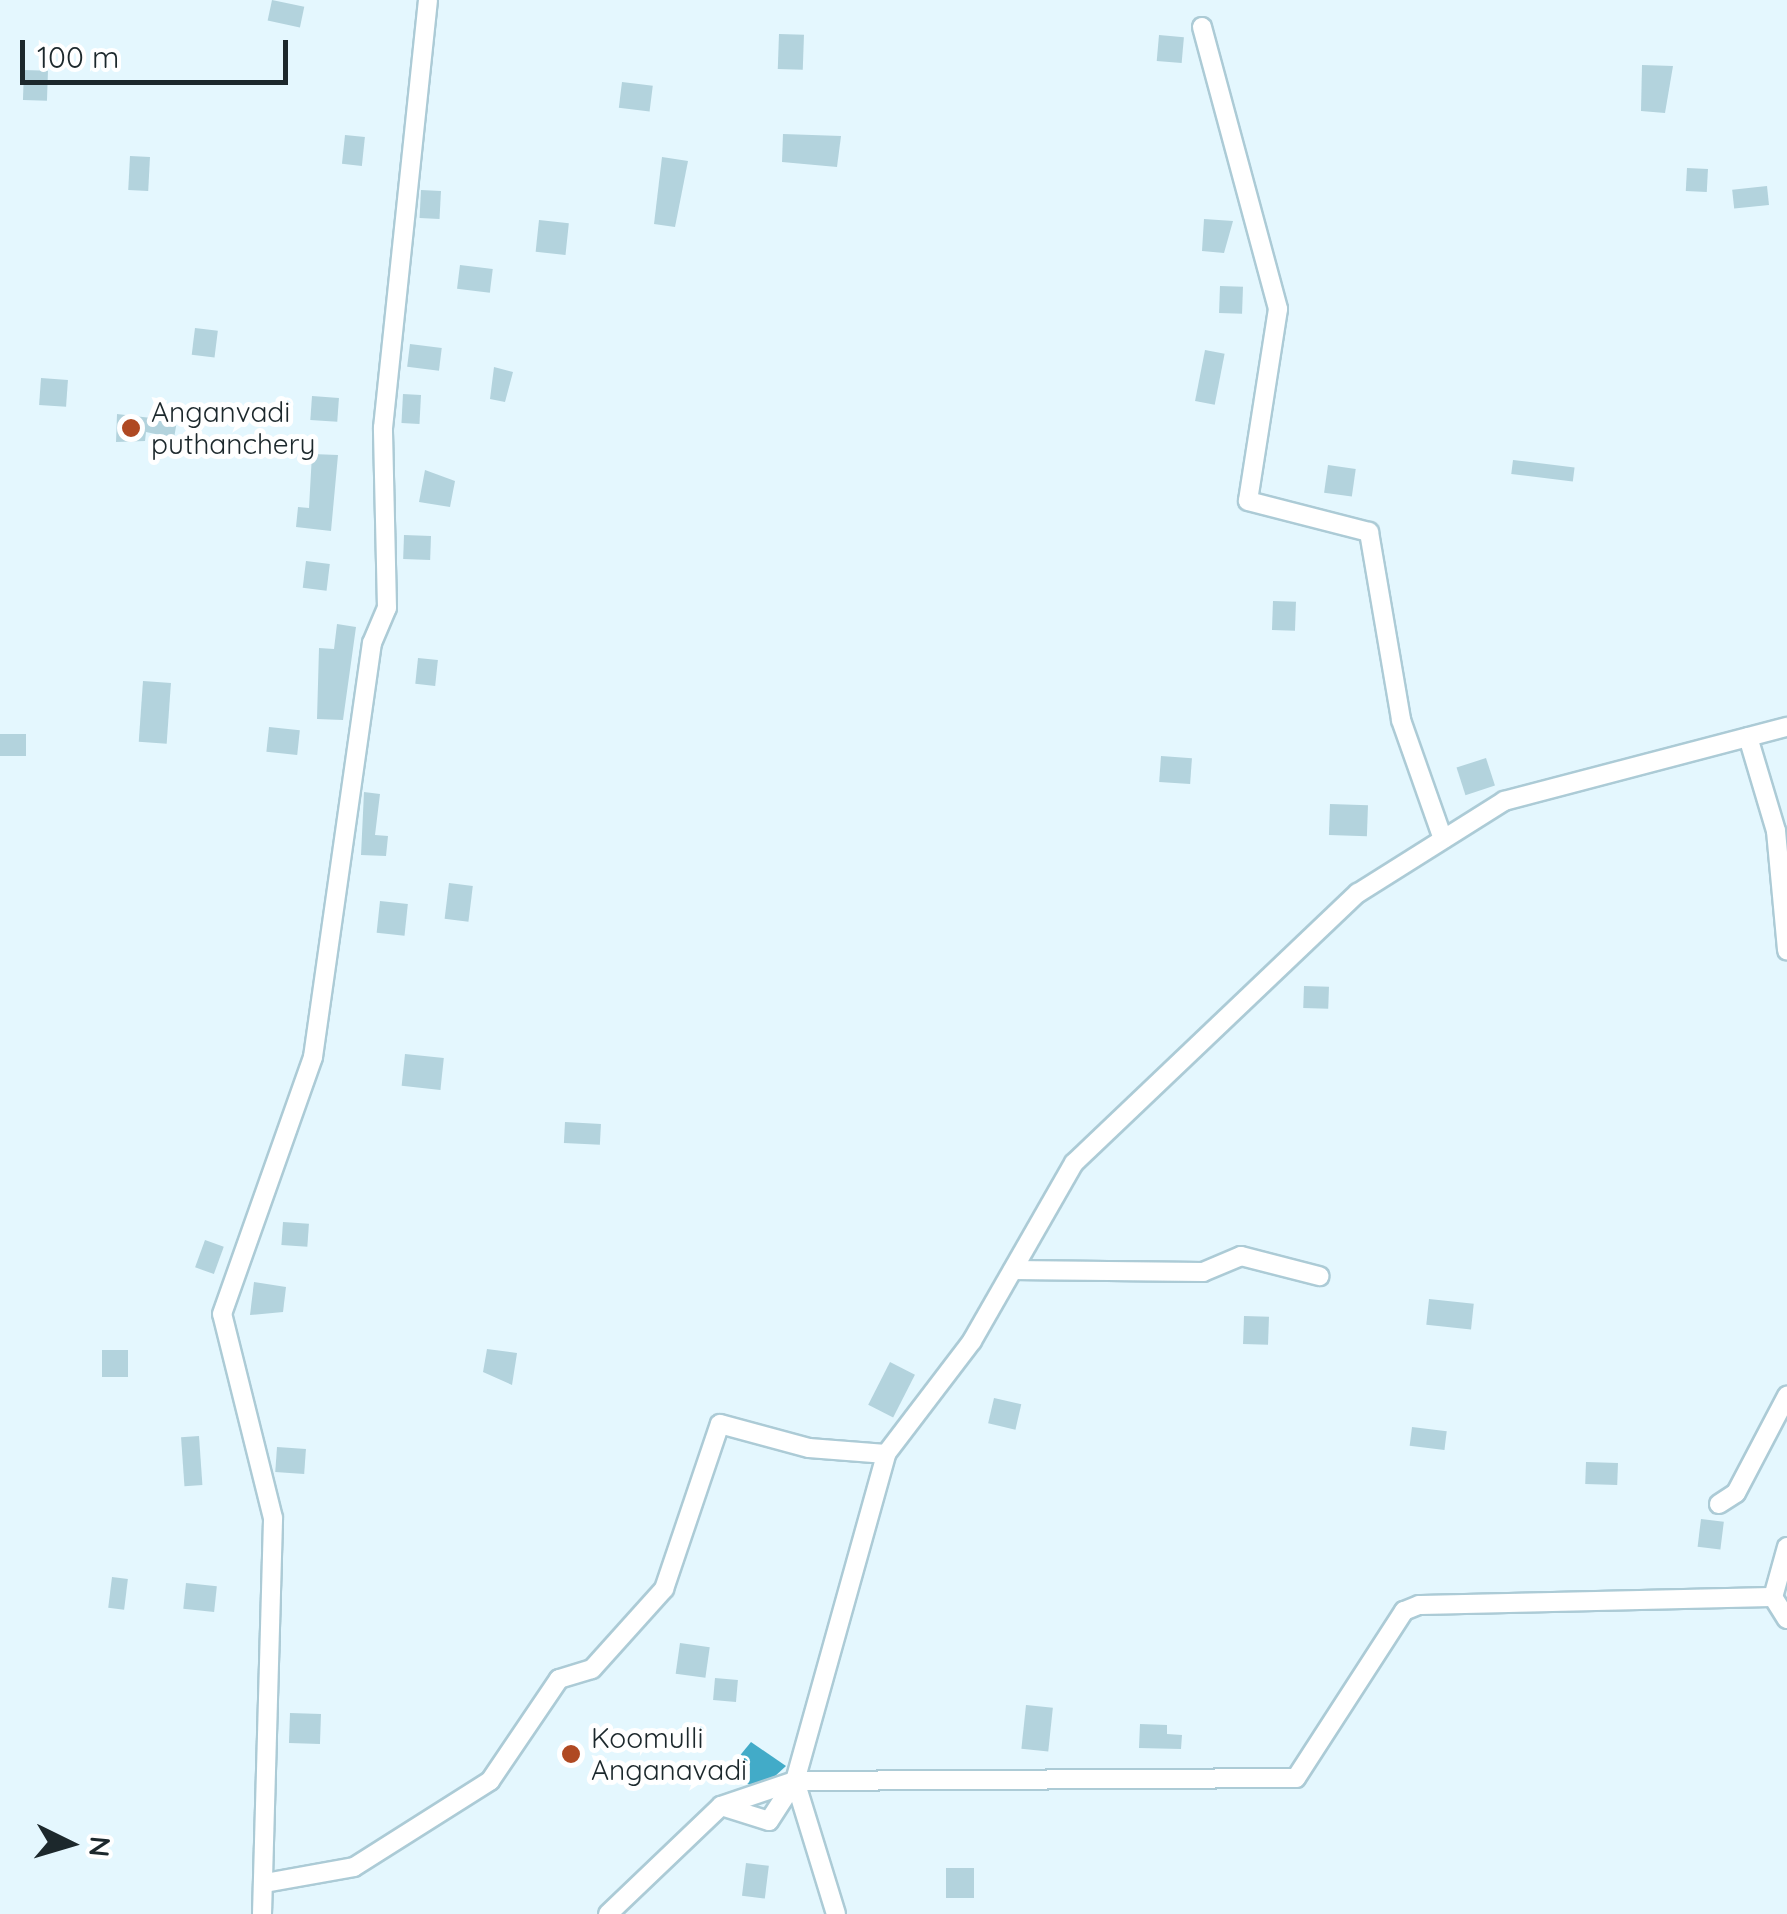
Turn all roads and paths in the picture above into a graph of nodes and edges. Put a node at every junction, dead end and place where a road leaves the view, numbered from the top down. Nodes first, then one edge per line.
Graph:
1 (428, 0) edge
2 (1202, 27) dead end
3 (1787, 728) edge
4 (1748, 737) junction
5 (1443, 839) junction
6 (1787, 950) edge
7 (1013, 1270) junction
8 (1319, 1276) dead end
9 (1787, 1396) edge
10 (886, 1454) junction
11 (1719, 1504) dead end
12 (1787, 1547) edge
13 (1773, 1597) junction
14 (1787, 1619) edge
15 (794, 1781) junction
16 (720, 1806) junction
17 (265, 1884) junction
18 (262, 1914) edge
19 (608, 1914) edge
20 (836, 1914) edge

1 - 17 street
2 - 5 street
3 - 4 street
4 - 5 street
4 - 6 street
5 - 7 street
7 - 8 street
7 - 10 street
9 - 11 street
10 - 15 street
10 - 17 street
12 - 13 street
13 - 14 street
13 - 15 street
15 - 16 street
15 - 16 street
15 - 20 street
16 - 19 street
17 - 18 street

